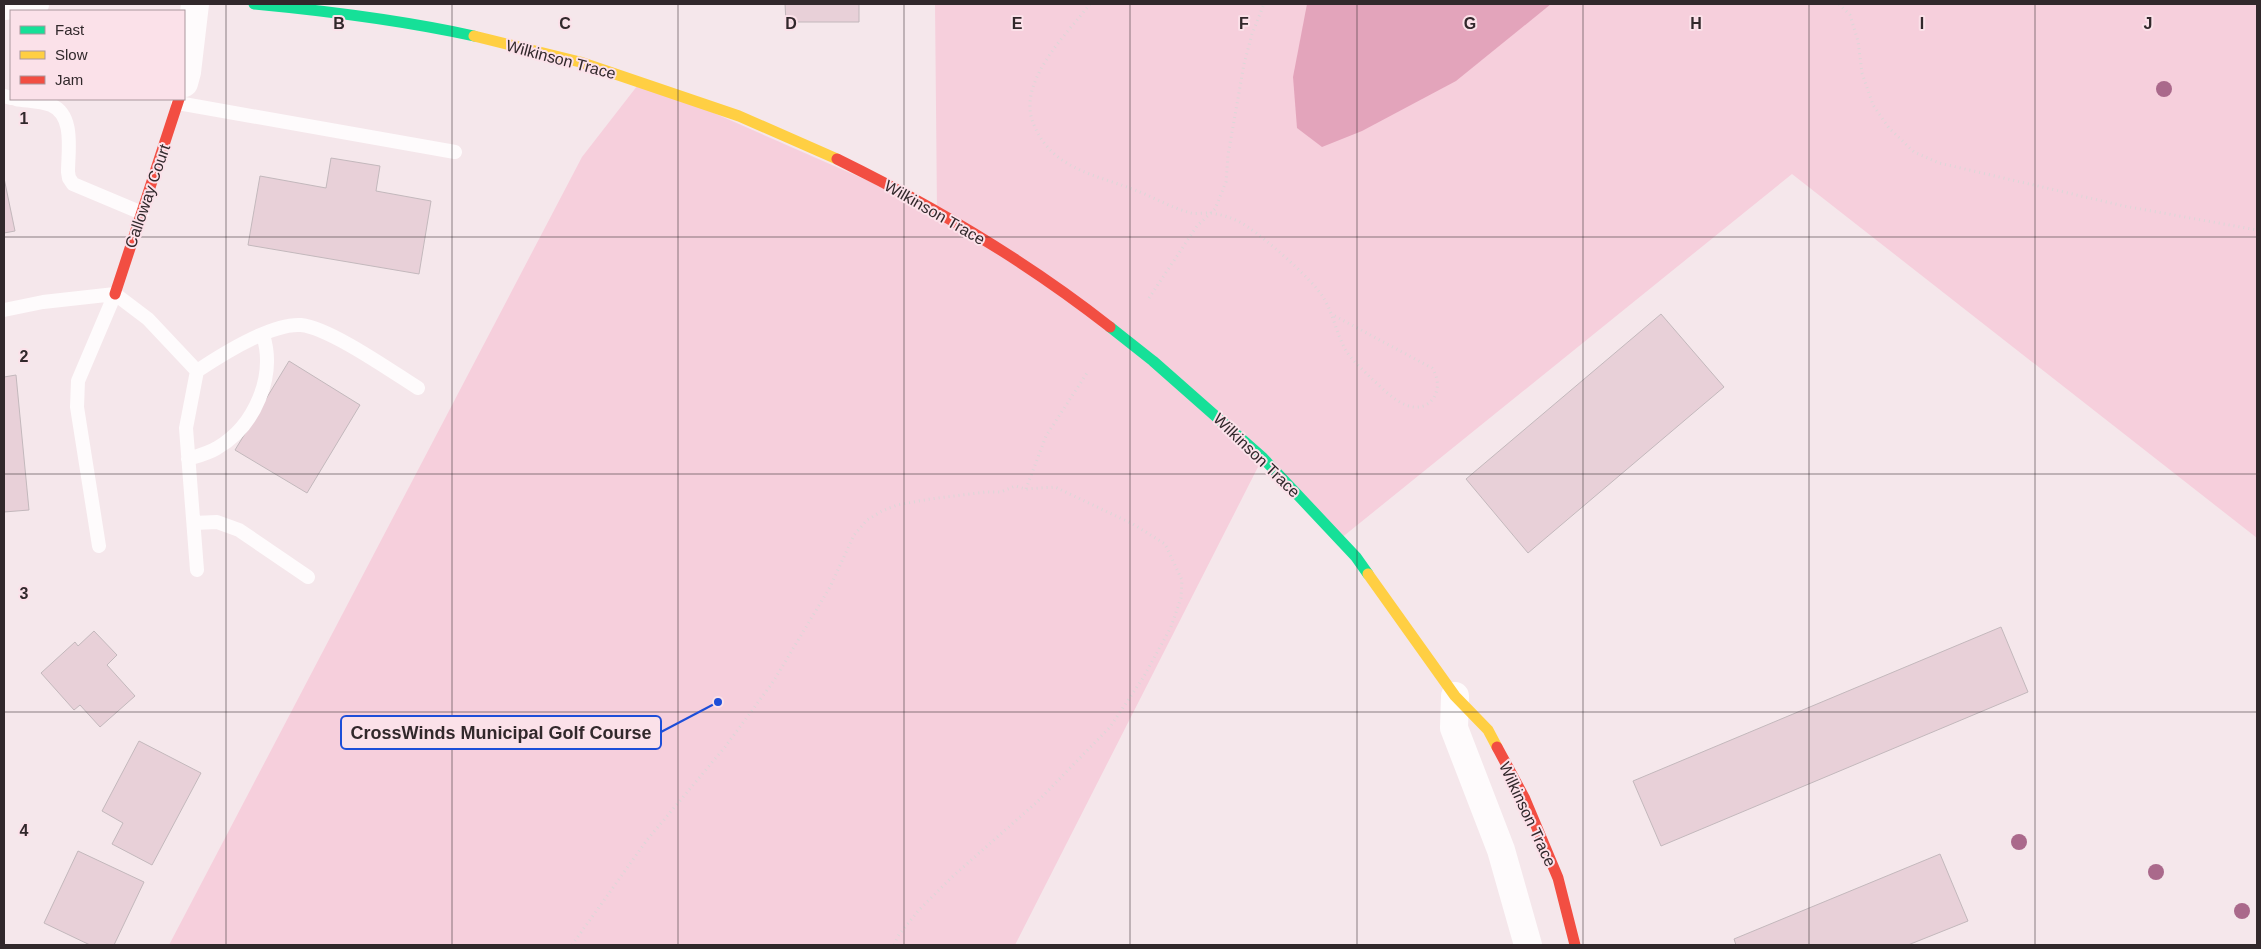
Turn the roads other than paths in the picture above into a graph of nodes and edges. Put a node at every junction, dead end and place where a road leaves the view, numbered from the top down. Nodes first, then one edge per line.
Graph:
1 (35, 4) edge
2 (195, 4) edge
3 (254, 4) edge
4 (4, 6) edge
5 (185, 79) edge
6 (185, 96) edge
7 (21, 100) edge
8 (178, 100) edge
9 (455, 152) dead end
10 (142, 213) junction
11 (115, 294) junction
12 (4, 310) edge
13 (263, 335) junction
14 (197, 371) junction
15 (418, 388) dead end
16 (188, 459) junction
17 (194, 523) junction
18 (99, 546) dead end
19 (197, 570) dead end
20 (308, 577) dead end
21 (1455, 696) junction
22 (1528, 945) edge
23 (1575, 945) edge

1 - 4 street
2 - 5 street, Calloway Court
3 - 21 street, Wilkinson Trace
6 - 9 lane
7 - 10 lane
8 - 10 street, Calloway Court
10 - 11 street, Calloway Court
11 - 12 lane
11 - 14 lane
11 - 18 lane
13 - 14 lane
13 - 15 lane
13 - 16 lane
14 - 16 lane
16 - 17 lane
17 - 19 lane
17 - 20 lane
21 - 22 street
21 - 23 street, Wilkinson Trace

